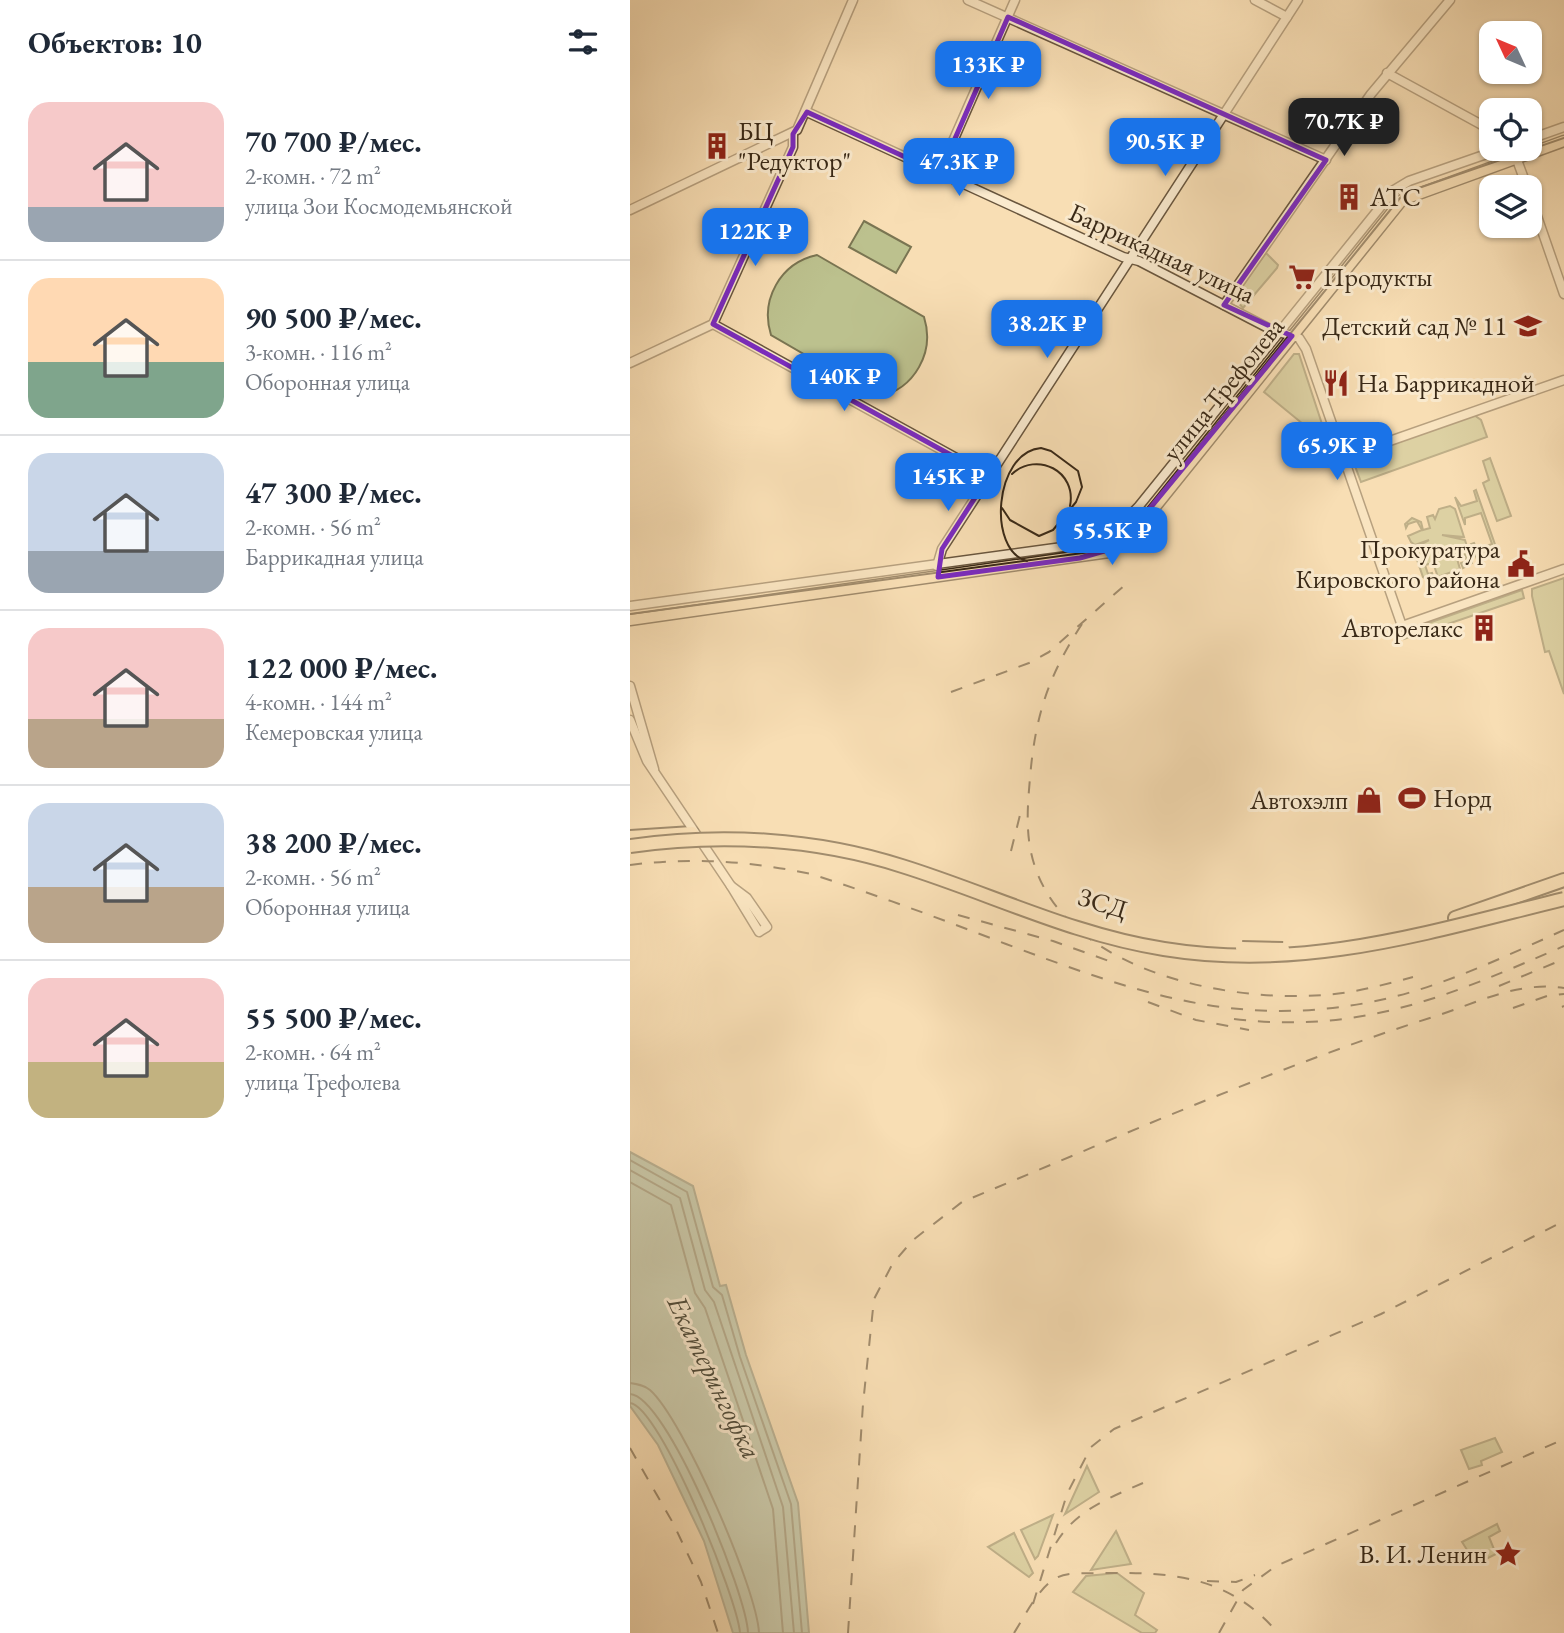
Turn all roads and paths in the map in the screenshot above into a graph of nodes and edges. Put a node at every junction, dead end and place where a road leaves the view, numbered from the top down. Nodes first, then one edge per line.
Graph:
1 (853, 0) edge
2 (968, 0) edge
3 (1015, 0) edge
4 (1255, 0) edge
5 (1298, 0) edge
6 (1450, 0) edge
7 (1008, 17) junction
8 (1287, 17) junction
9 (1387, 74) junction
10 (807, 112) junction
11 (1224, 112) junction
12 (1479, 124) edge
13 (1564, 127) edge
14 (793, 134) junction
15 (1542, 135) edge
16 (1564, 141) edge
17 (1542, 146) edge
18 (1479, 157) edge
19 (1326, 160) junction
20 (1495, 161) edge
21 (939, 173) junction
22 (630, 210) edge
23 (1542, 231) edge
24 (1130, 259) junction
25 (1564, 294) edge
26 (1224, 305) junction
27 (713, 324) junction
28 (1279, 332) junction
29 (1292, 336) junction
30 (630, 363) edge
31 (1564, 380) edge
32 (1344, 457) junction
33 (989, 476) junction
34 (936, 564) junction
35 (1564, 569) edge
36 (938, 577) junction
37 (630, 606) edge
38 (630, 620) edge
39 (630, 686) edge
40 (630, 720) edge
41 (654, 769) junction
42 (630, 837) edge
43 (630, 846) edge
44 (1564, 880) edge
45 (731, 886) junction
46 (1564, 899) edge

1 - 10 street
2 - 7 street
3 - 7 street
4 - 8 street
5 - 8 street
6 - 9 street
7 - 11 street
7 - 21 street
8 - 11 street
9 - 12 street
9 - 19 street
10 - 14 street
10 - 21 street, Баррикадная улица
11 - 19 street
11 - 24 street
13 - 15 street
14 - 22 street
14 - 27 street
16 - 17 main road, улица Трефолева
18 - 28 street, улица Трефолева
19 - 26 street
20 - 29 main road, улица Трефолева
21 - 24 street, Баррикадная улица
23 - 25 street
24 - 26 street, Баррикадная улица
24 - 33 street
26 - 28 street, Баррикадная улица
27 - 30 street
27 - 33 street
28 - 29 street, Баррикадная улица
28 - 34 street, улица Трефолева
29 - 32 street
29 - 36 main road, улица Трефолева
31 - 32 street
32 - 35 street
33 - 34 street
34 - 36 street
34 - 37 street, улица Трефолева
36 - 38 main road, улица Трефолева
39 - 41 street
40 - 41 street
41 - 45 street
42 - 44 highway, ЗСД, bridge
43 - 46 highway, ЗСД, bridge
45 - 45 street

